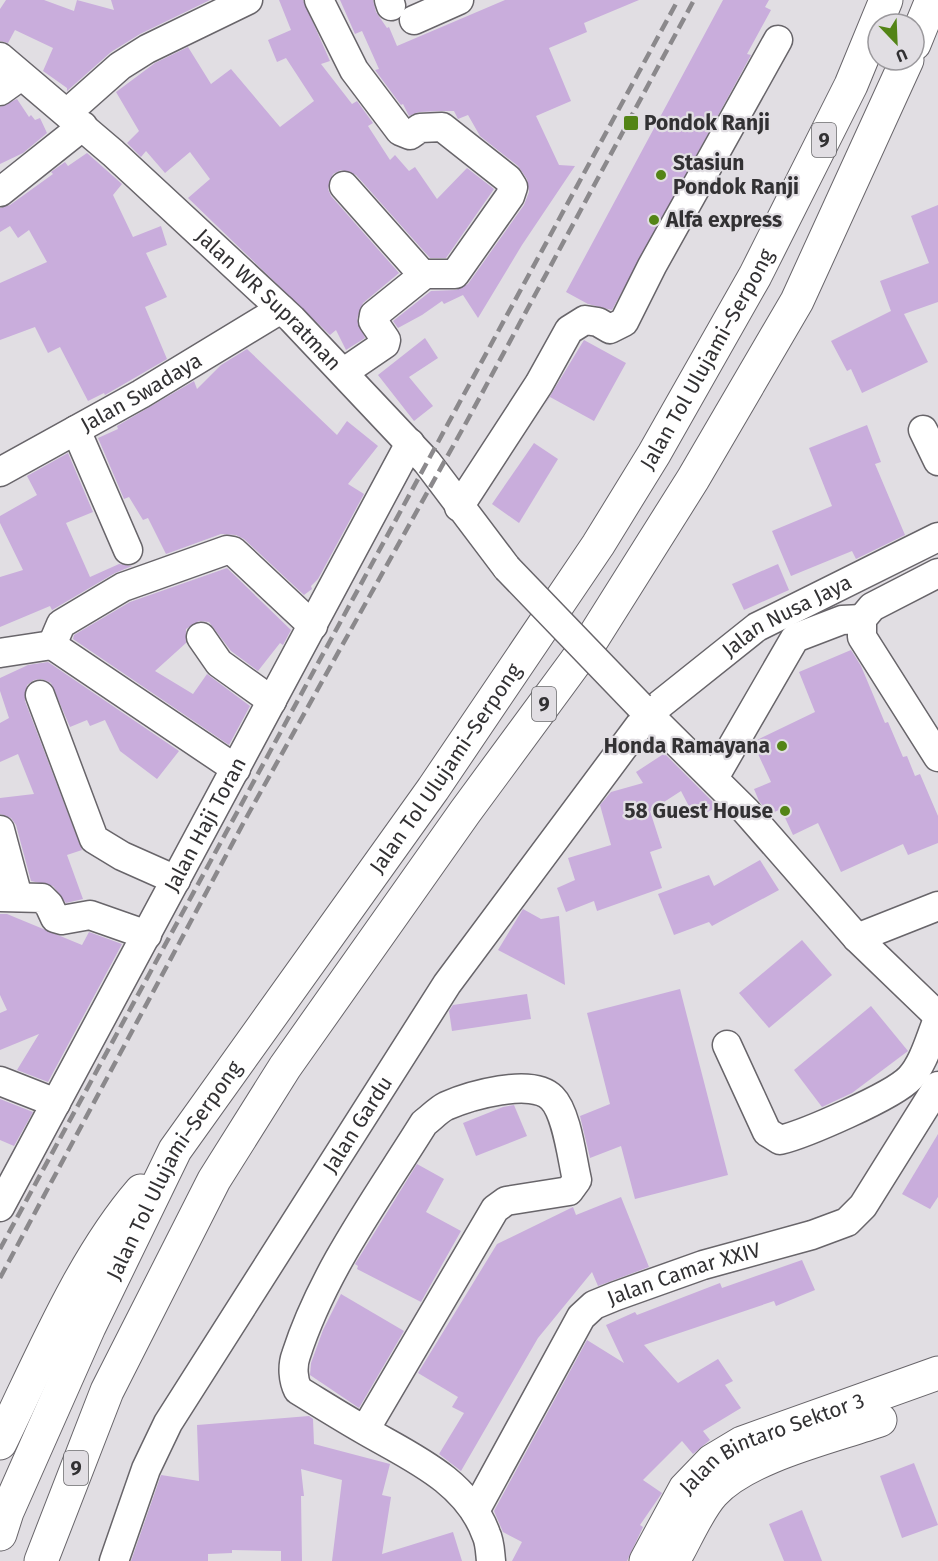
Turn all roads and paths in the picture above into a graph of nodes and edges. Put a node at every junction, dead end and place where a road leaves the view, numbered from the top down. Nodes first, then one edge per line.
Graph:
1 (248, 0) edge
2 (319, 0) edge
3 (459, 0) edge
4 (886, 0) edge
5 (932, 0) edge
6 (398, 9) edge
7 (926, 15) edge
8 (778, 40) dead end
9 (902, 72) edge
10 (7, 75) edge
11 (75, 120) junction
12 (344, 186) dead end
13 (0, 192) edge
14 (423, 275) junction
15 (281, 309) junction
16 (344, 372) junction
17 (76, 430) junction
18 (923, 430) dead end
19 (410, 443) junction
20 (938, 461) edge
21 (0, 472) edge
22 (459, 507) junction
23 (938, 537) edge
24 (128, 550) dead end
25 (938, 573) edge
26 (862, 620) junction
27 (313, 626) junction
28 (201, 637) dead end
29 (52, 645) junction
30 (0, 653) edge
31 (40, 695) dead end
32 (273, 701) junction
33 (644, 710) junction
34 (938, 756) edge
35 (236, 769) junction
36 (714, 778) junction
37 (0, 830) edge
38 (176, 880) junction
39 (9, 897) edge
40 (938, 906) edge
41 (147, 934) junction
42 (857, 938) junction
43 (938, 1018) edge
44 (727, 1045) dead end
45 (0, 1081) edge
46 (938, 1086) edge
47 (56, 1102) junction
48 (175, 1150) junction
49 (0, 1207) edge
50 (938, 1373) edge
51 (938, 1398) edge
52 (365, 1430) junction
53 (0, 1443) edge
54 (475, 1512) junction
55 (0, 1534) edge
56 (44, 1556) edge
57 (114, 1561) edge
58 (491, 1561) edge
59 (646, 1561) edge
60 (673, 1561) edge

1 - 11 street
2 - 14 street
3 - 6 street
4 - 48 main road, Jalan Tol Ulujami–Serpong / 9
5 - 7 main road
8 - 22 street
9 - 56 main road, Jalan Tol Ulujami–Serpong / 9
10 - 11 street, Jalan WR Supratman
11 - 13 street
11 - 15 street, Jalan WR Supratman
12 - 14 street
14 - 16 street
15 - 16 street, Jalan WR Supratman
15 - 17 street, Jalan Swadaya
16 - 19 street, Jalan WR Supratman
17 - 21 street, Jalan Swadaya
17 - 24 street
18 - 20 street
19 - 22 street, Jalan WR Supratman
19 - 27 street, Jalan Haji Toran
22 - 33 street, Jalan WR Supratman, bridge
23 - 33 street, Jalan Nusa Jaya
25 - 26 street
26 - 34 street
26 - 36 street
27 - 29 street
27 - 32 street, Jalan Haji Toran
28 - 32 street
29 - 30 street
29 - 35 street
31 - 38 street
32 - 35 street, Jalan Haji Toran
33 - 36 street, Jalan WR Supratman
33 - 57 street, Jalan Gardu
35 - 38 street, Jalan Haji Toran
36 - 42 street, Jalan WR Supratman
37 - 39 street
38 - 41 street, Jalan Haji Toran
39 - 41 street
40 - 42 street
41 - 47 street, Jalan Haji Toran
42 - 43 street, Jalan WR Supratman
43 - 44 street
45 - 47 street
46 - 54 street, Jalan Camar XXIV
47 - 49 street, Jalan Haji Toran
48 - 53 main road
48 - 55 main road, Jalan Tol Ulujami–Serpong / 9
50 - 59 main road, Jalan Bintaro Sektor 3
51 - 60 main road, Jalan Bintaro Sektor 3
52 - 52 street
52 - 54 street
54 - 58 street

